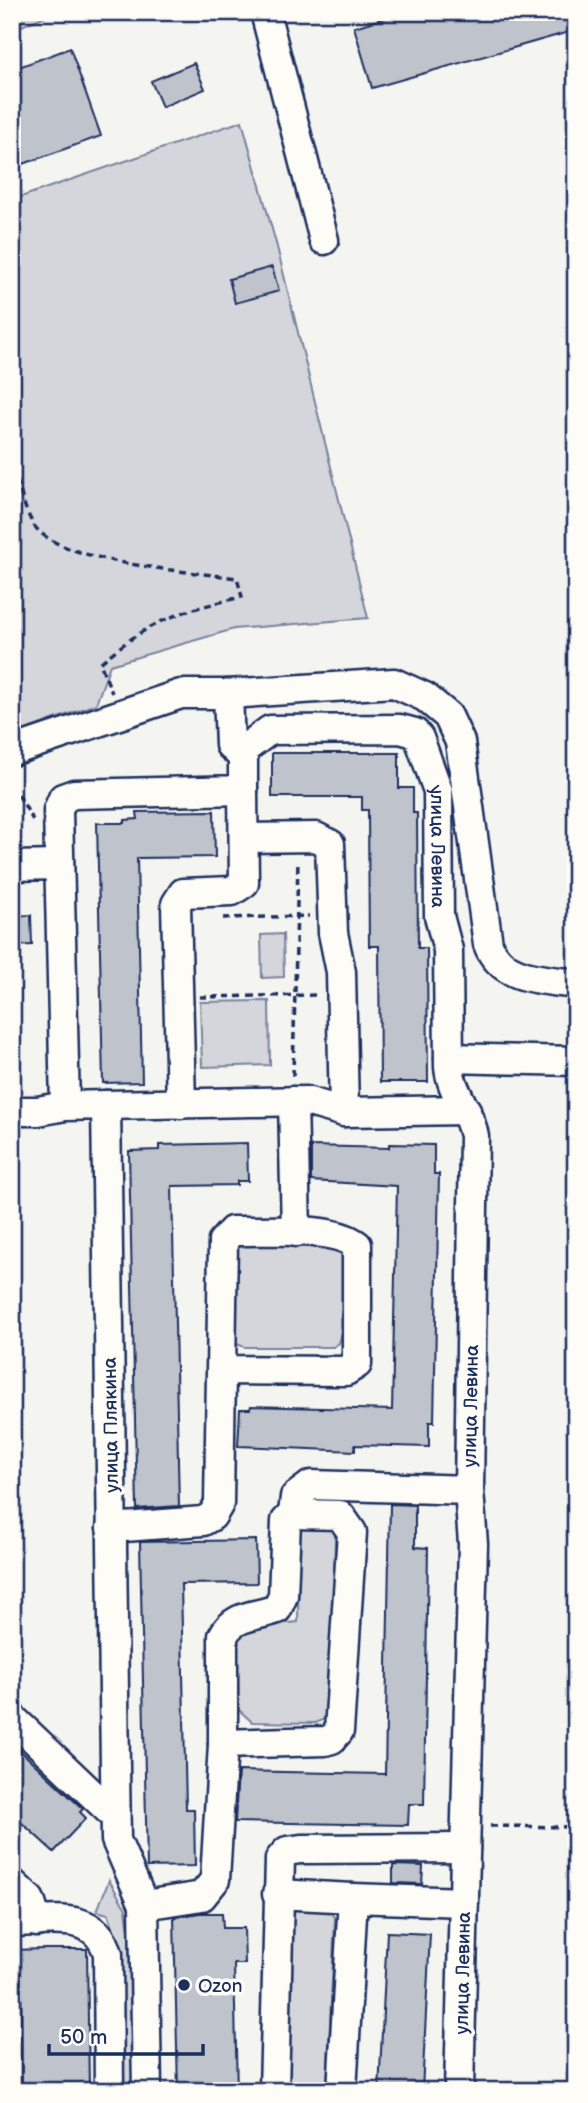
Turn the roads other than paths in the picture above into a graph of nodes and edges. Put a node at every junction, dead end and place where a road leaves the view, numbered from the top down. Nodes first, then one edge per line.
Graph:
1 (265, 12) edge
2 (324, 240) dead end
3 (228, 694) junction
4 (12, 751) edge
5 (242, 756) junction
6 (243, 790) junction
7 (244, 838) junction
8 (59, 864) junction
9 (12, 866) edge
10 (576, 984) edge
11 (449, 1058) junction
12 (576, 1061) edge
13 (293, 1101) junction
14 (181, 1104) junction
15 (106, 1105) junction
16 (65, 1106) junction
17 (466, 1110) junction
18 (12, 1111) edge
19 (344, 1112) junction
20 (296, 1232) junction
21 (221, 1370) junction
22 (469, 1490) junction
23 (293, 1514) junction
24 (111, 1528) junction
25 (12, 1718) edge
26 (223, 1744) junction
27 (115, 1816) junction
28 (465, 1837) junction
29 (12, 1883) edge
30 (277, 1894) junction
31 (354, 1898) junction
32 (464, 1902) junction
33 (144, 1905) junction
34 (25, 1922) edge
35 (109, 2091) edge
36 (146, 2091) edge
37 (274, 2091) edge
38 (342, 2091) edge
39 (459, 2091) edge

1 - 2 street
3 - 4 street
3 - 5 street
3 - 10 street
5 - 6 street
5 - 11 street, улица Левина
6 - 7 street
6 - 8 street
7 - 14 street
7 - 19 street
8 - 9 street
8 - 16 street
11 - 12 street
11 - 17 street, улица Левина
13 - 14 street
13 - 19 street
13 - 20 street
14 - 15 street
15 - 16 street
15 - 24 street, улица Плякина
16 - 18 street
17 - 19 street
17 - 22 street, улица Левина
20 - 21 street
20 - 21 street
21 - 24 street
22 - 23 street
22 - 28 street, улица Левина
23 - 26 street
23 - 26 street
24 - 27 street, улица Плякина
25 - 27 street
26 - 33 street
27 - 33 street, улица Плякина
28 - 30 street
28 - 32 street, улица Левина
29 - 34 street
30 - 31 street
30 - 37 street
31 - 32 street
31 - 38 street
32 - 39 street, улица Левина
33 - 36 street, улица Плякина
34 - 35 street

